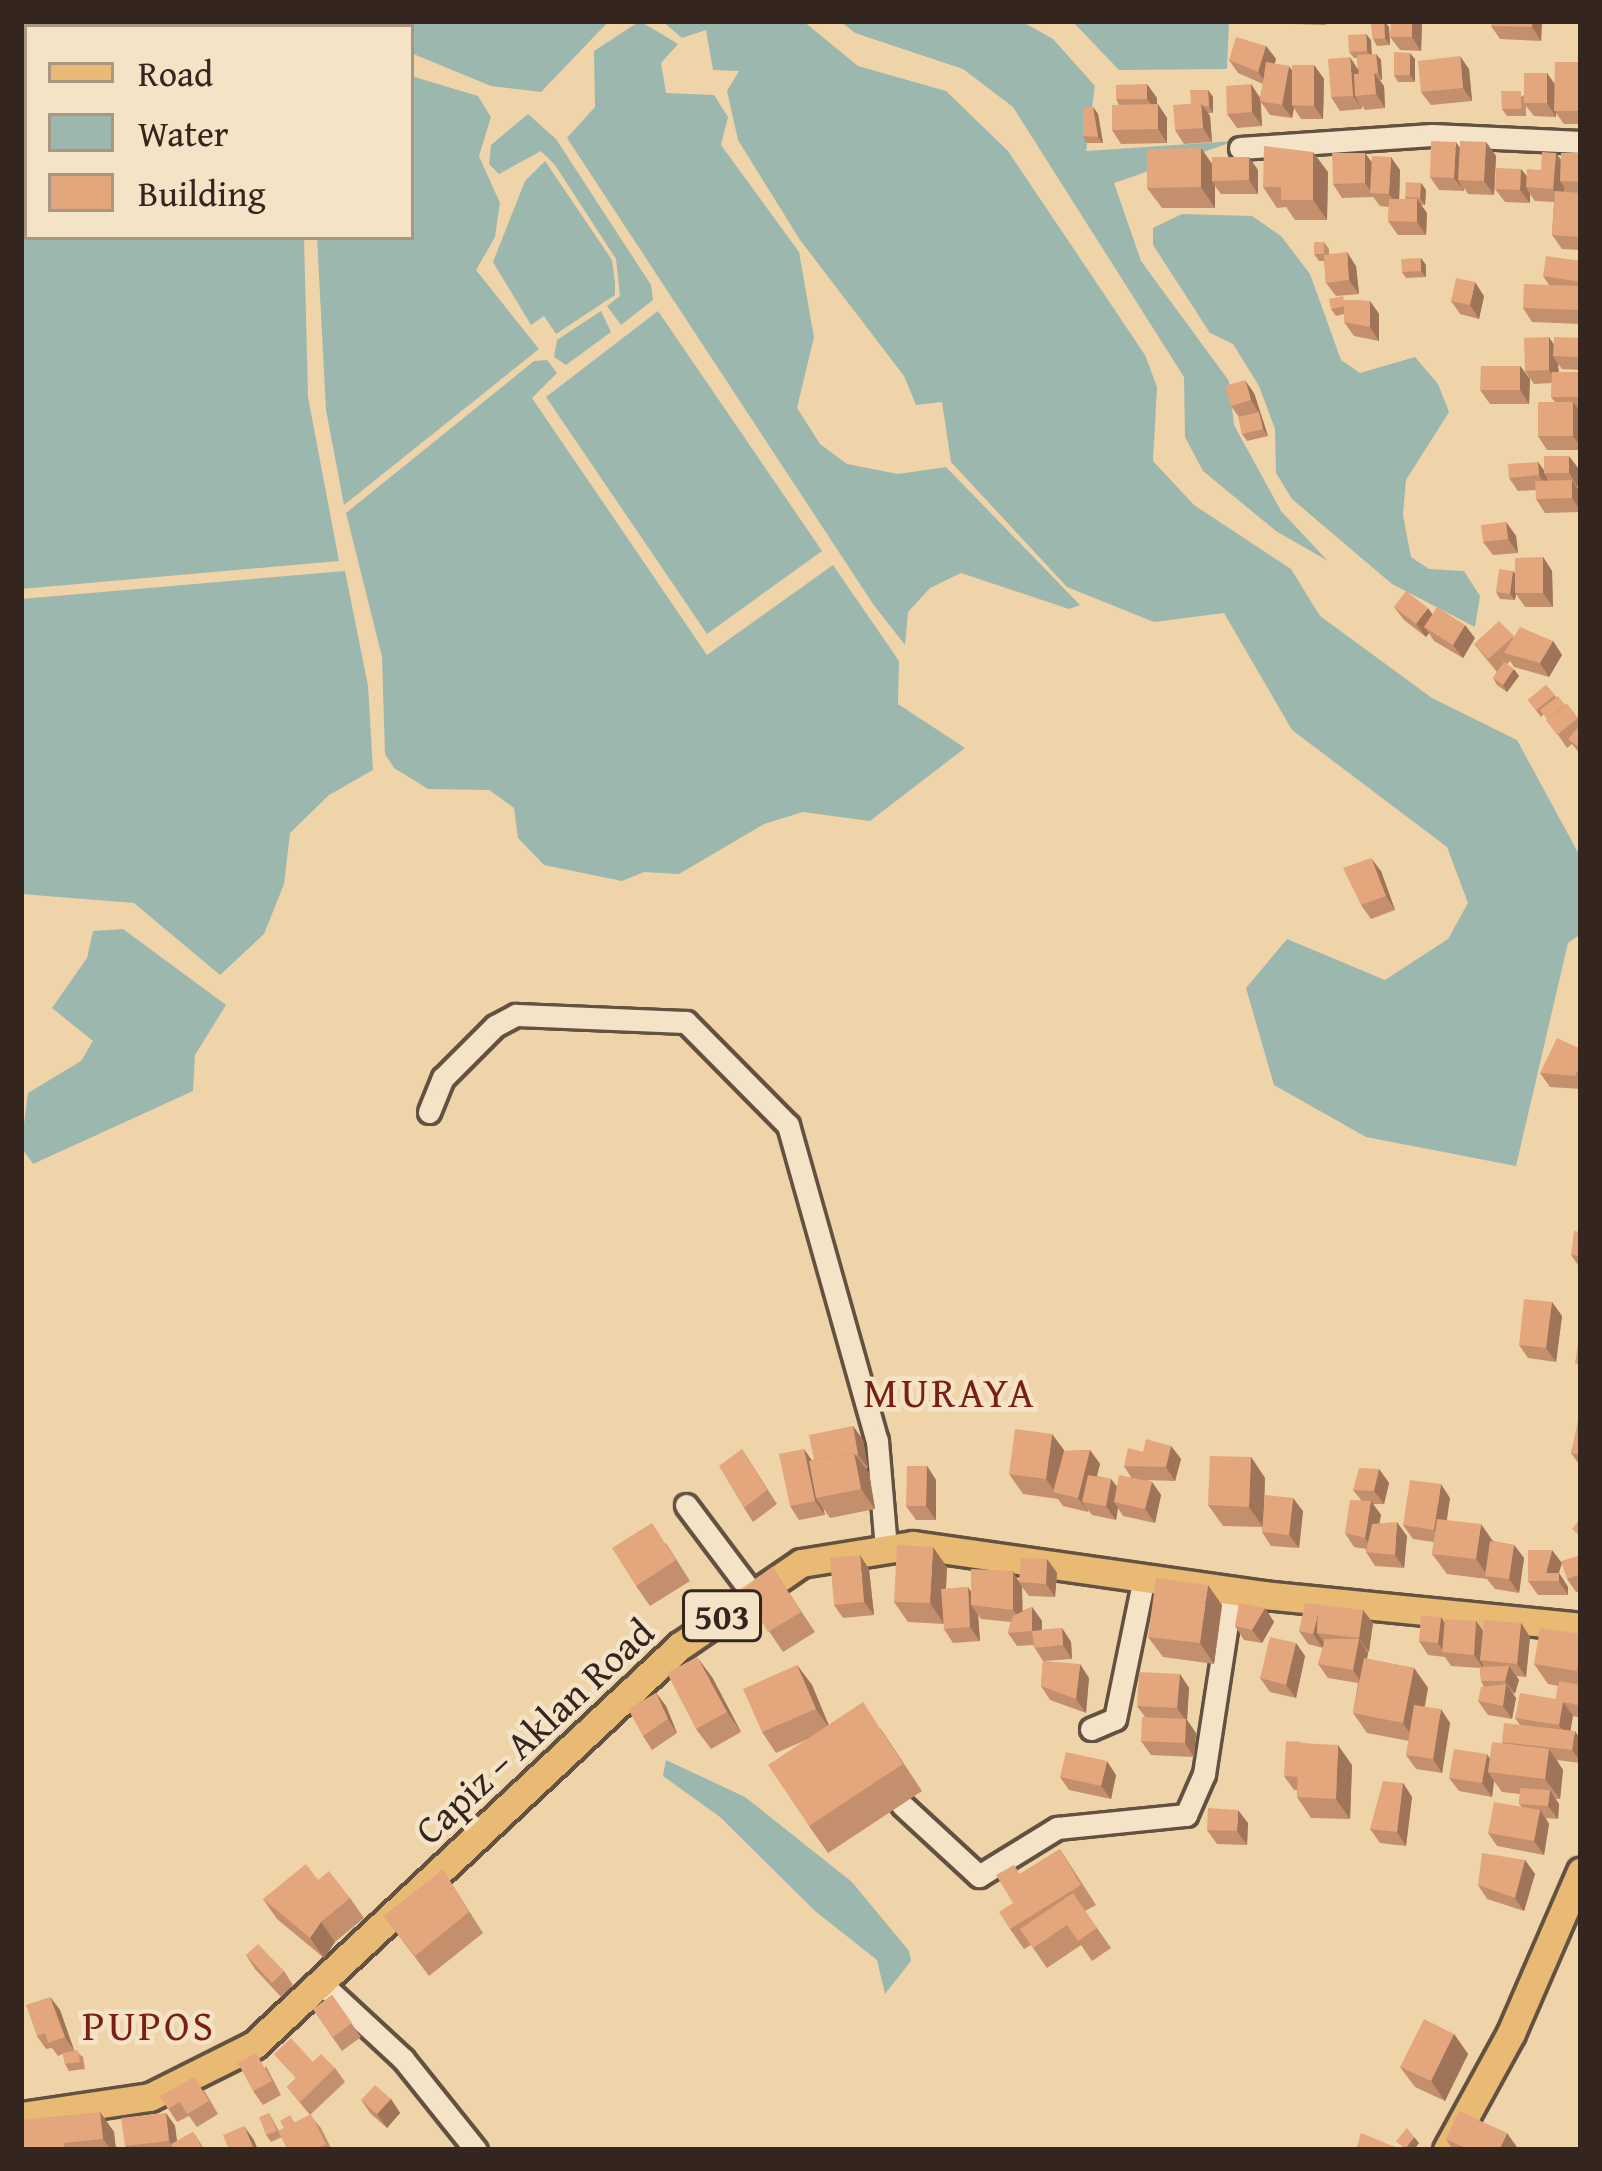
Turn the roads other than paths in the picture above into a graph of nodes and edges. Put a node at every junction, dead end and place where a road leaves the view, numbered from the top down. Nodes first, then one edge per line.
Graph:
1 (1581, 142) edge
2 (1240, 148) dead end
3 (429, 1112) dead end
4 (686, 1504) dead end
5 (886, 1548) junction
6 (1144, 1578) junction
7 (1232, 1591) junction
8 (752, 1594) junction
9 (1581, 1627) edge
10 (1091, 1729) dead end
11 (902, 1805) dead end
12 (1581, 1870) edge
13 (321, 1983) junction
14 (21, 2116) edge
15 (476, 2150) edge
16 (1447, 2150) edge

1 - 2 street
3 - 5 street
4 - 8 street
5 - 6 main road, Capiz – Aklan Road / 503
5 - 8 main road, Capiz – Aklan Road / 503
6 - 7 main road, Capiz – Aklan Road / 503
6 - 10 street
7 - 9 main road, Capiz – Aklan Road / 503
7 - 11 street
8 - 13 main road, Capiz – Aklan Road / 503
12 - 16 main road
13 - 14 main road, Capiz – Aklan Road / 503
13 - 15 street

